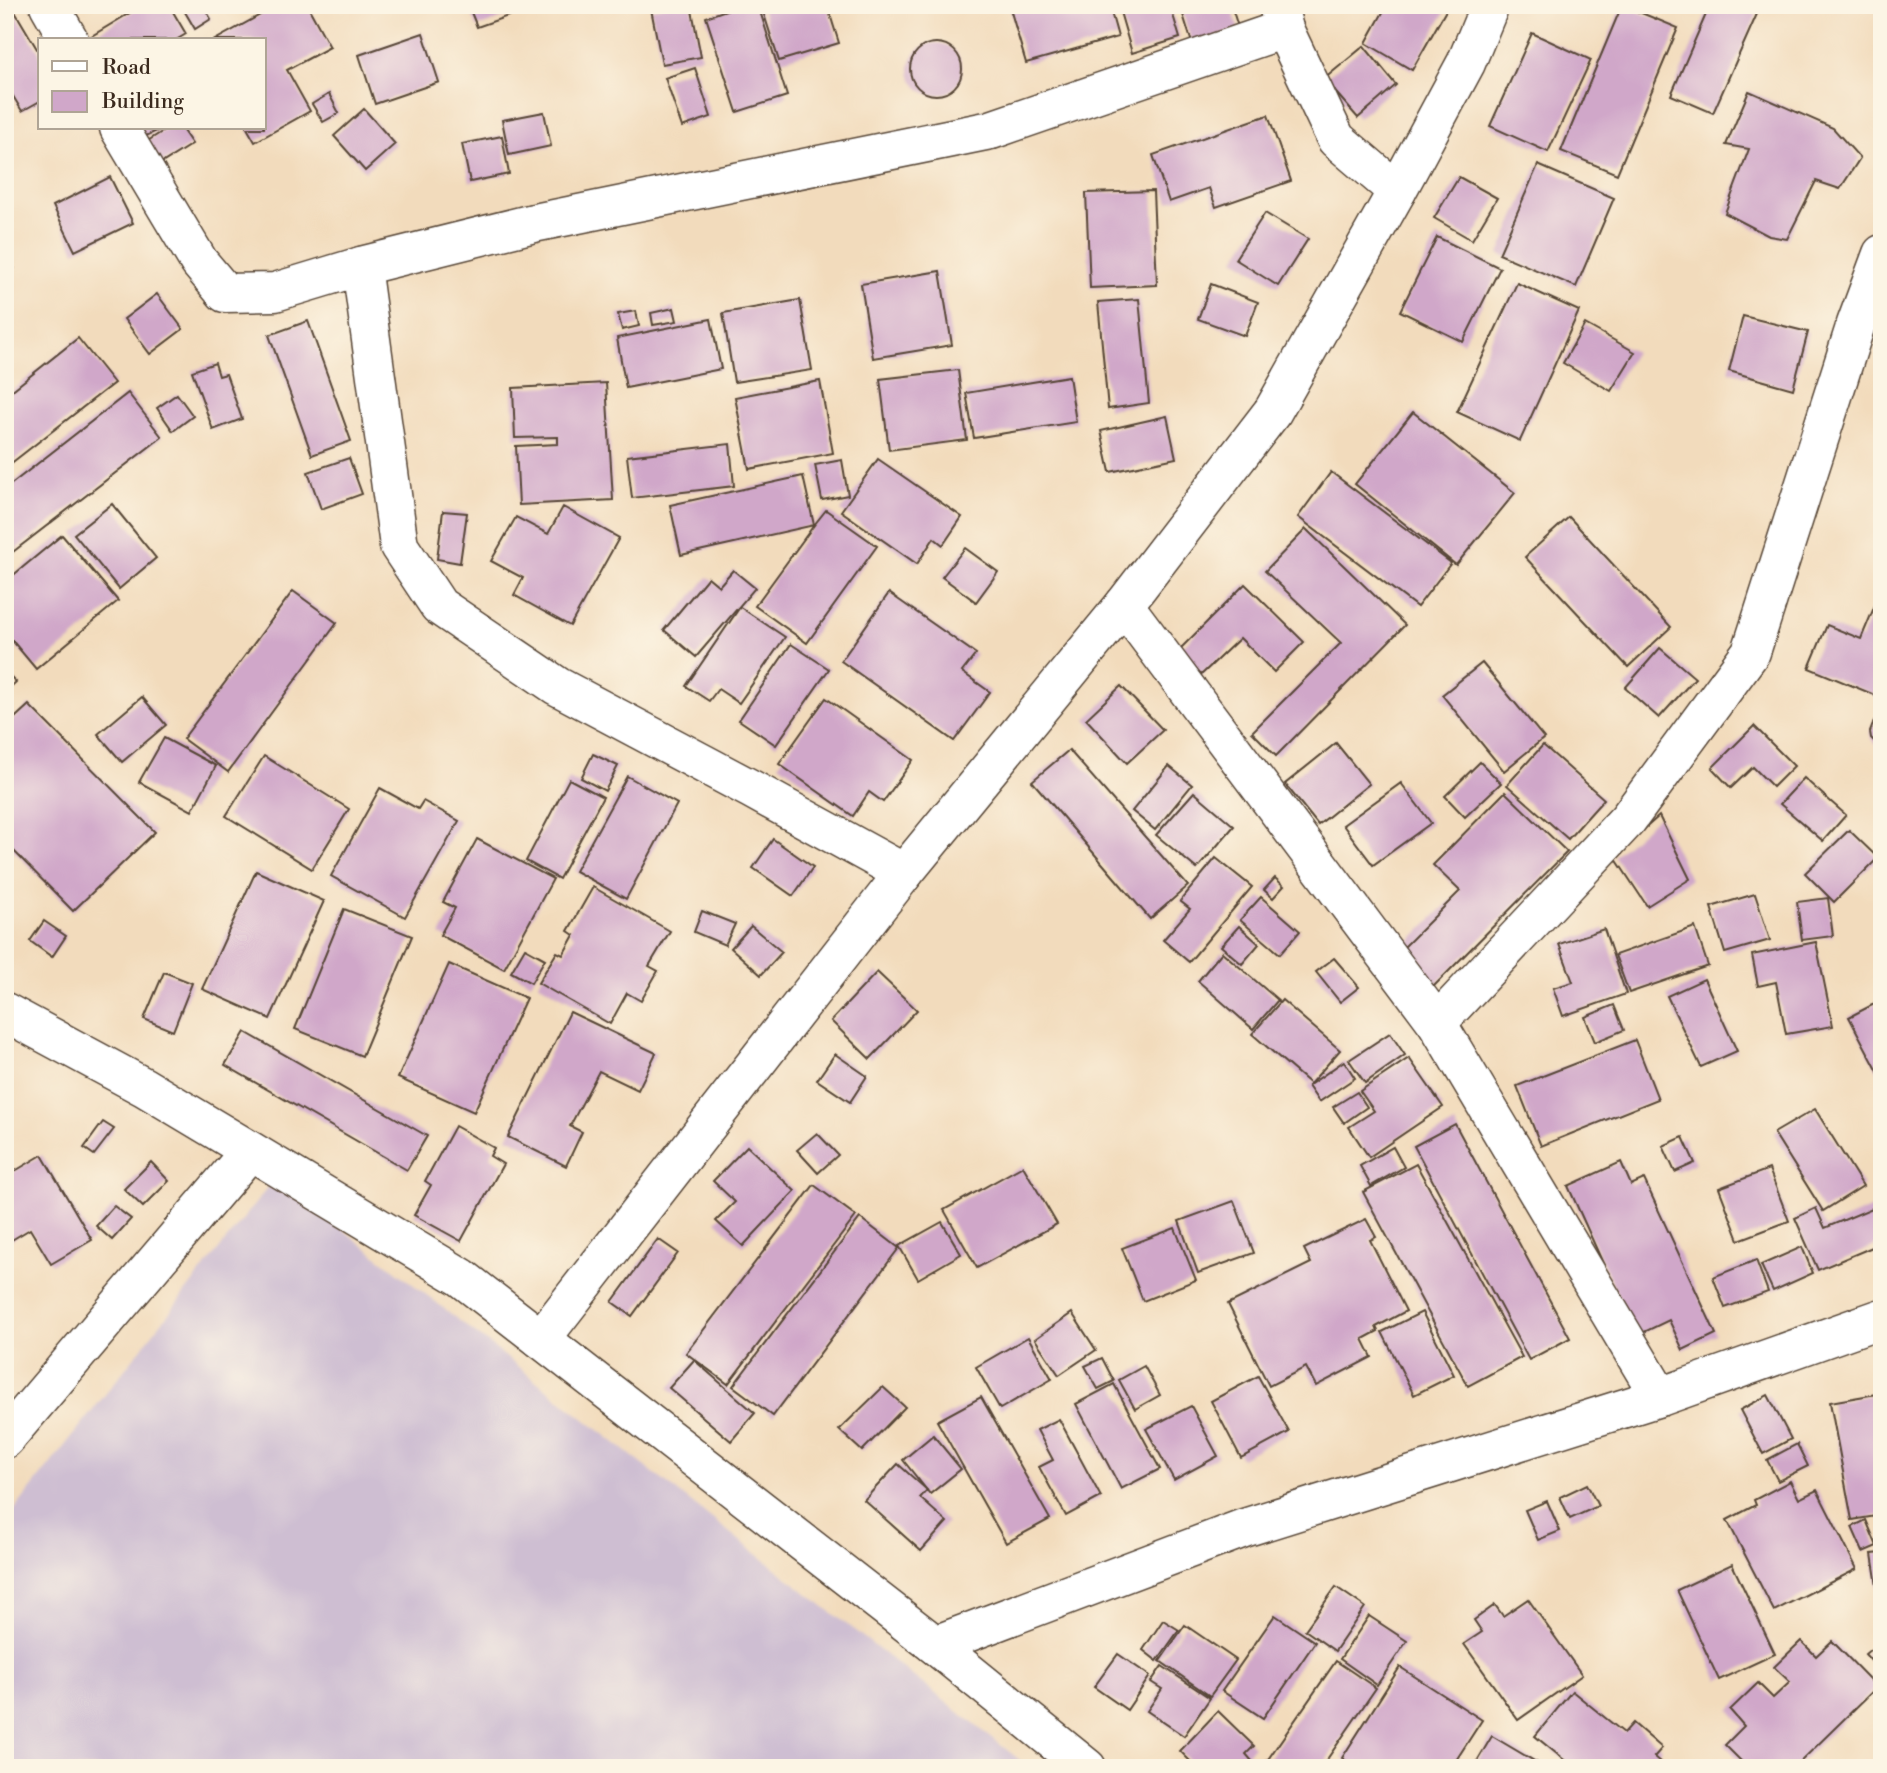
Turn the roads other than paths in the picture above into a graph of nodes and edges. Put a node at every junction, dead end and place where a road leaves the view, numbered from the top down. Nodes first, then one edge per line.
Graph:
1 (49, 5) edge
2 (1490, 5) edge
3 (1281, 17) edge
4 (68, 38) edge
5 (120, 130) edge
6 (1397, 191) junction
7 (1882, 254) edge
8 (361, 266) junction
9 (1124, 606) junction
10 (904, 873) junction
11 (5, 1012) edge
12 (1437, 1023) junction
13 (250, 1151) junction
14 (1882, 1318) edge
15 (541, 1339) junction
16 (1660, 1397) junction
17 (5, 1439) edge
18 (935, 1645) junction
19 (1087, 1768) edge

1 - 4 street
2 - 6 street
3 - 6 street
3 - 8 street
5 - 8 street
6 - 9 street
7 - 12 street
8 - 10 street
9 - 10 street
9 - 12 street
10 - 15 street
11 - 13 street
12 - 16 street
13 - 15 street
13 - 17 street
14 - 16 street
15 - 18 street
16 - 18 street
18 - 19 street

